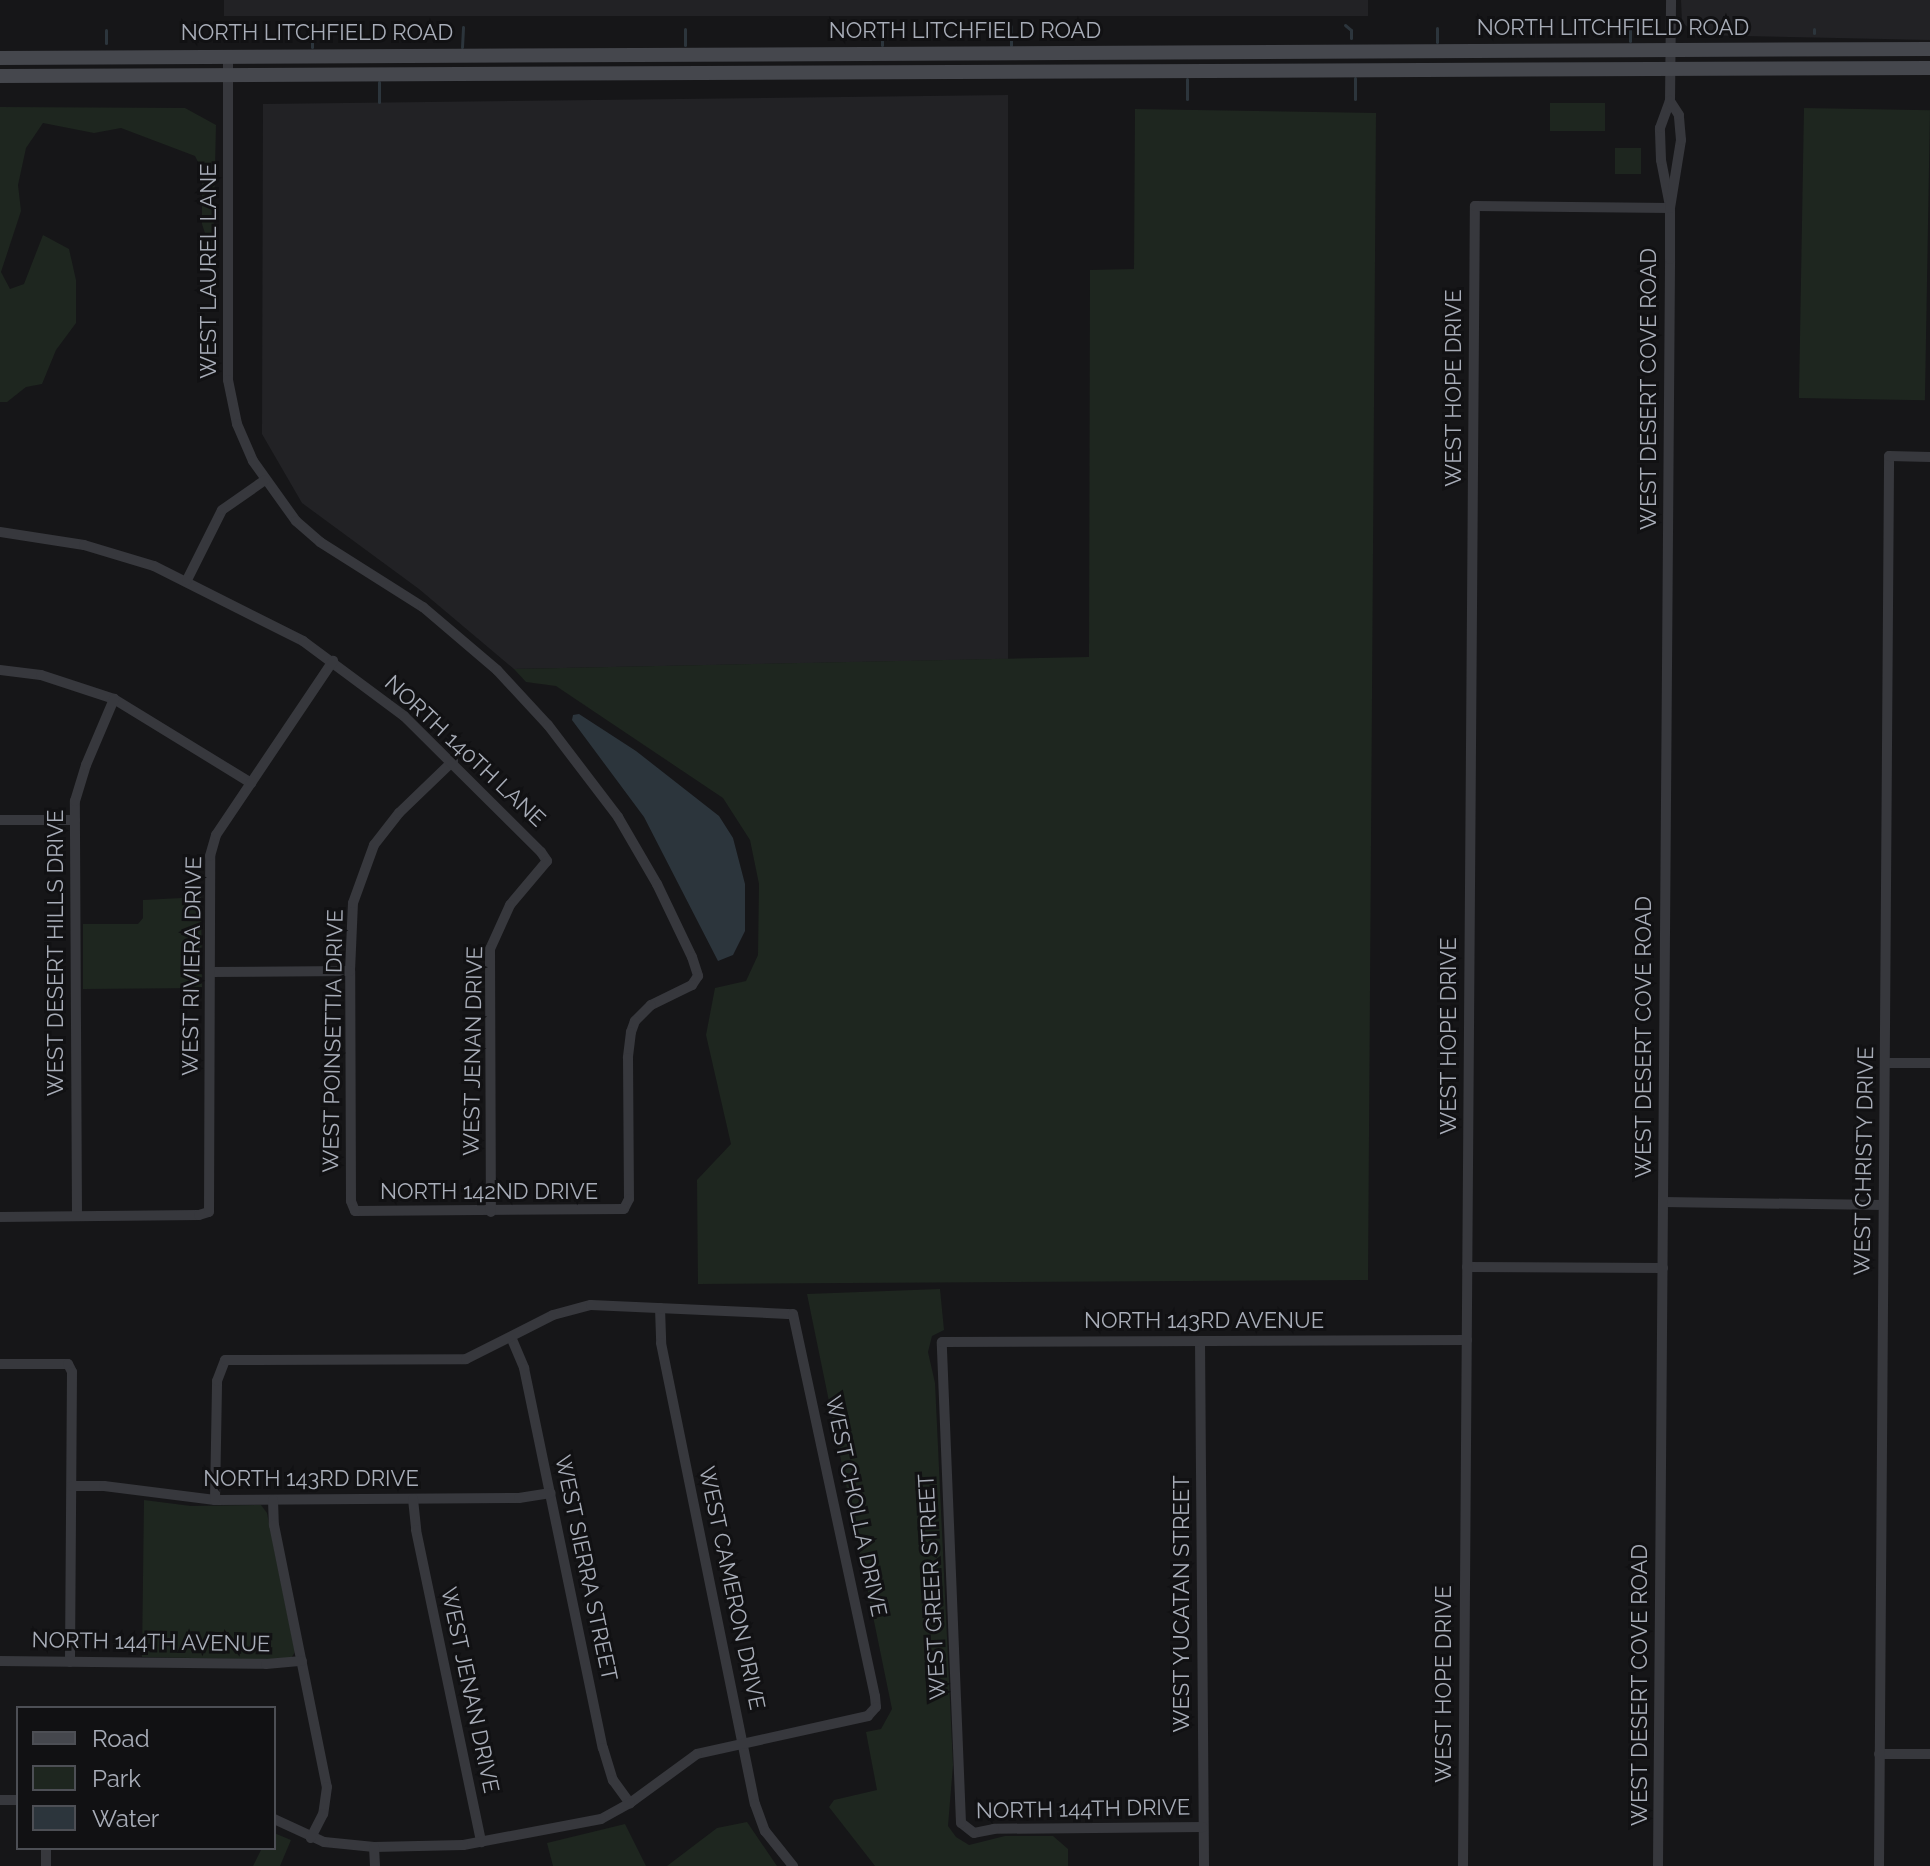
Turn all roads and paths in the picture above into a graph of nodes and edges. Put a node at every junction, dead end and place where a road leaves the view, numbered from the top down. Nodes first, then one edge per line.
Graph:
1 (1671, 0) edge
2 (1883, 49) junction
3 (1930, 49) edge
4 (1671, 50) junction
5 (1338, 52) junction
6 (1061, 53) junction
7 (228, 55) junction
8 (0, 58) edge
9 (1930, 68) edge
10 (1671, 69) junction
11 (1827, 69) junction
12 (1060, 71) junction
13 (1208, 71) junction
14 (228, 74) junction
15 (0, 76) edge
16 (1670, 101) junction
17 (1670, 208) junction
18 (1930, 457) edge
19 (265, 480) junction
20 (0, 532) edge
21 (187, 580) junction
22 (333, 661) junction
23 (0, 670) edge
24 (114, 699) junction
25 (453, 761) junction
26 (251, 783) junction
27 (0, 820) edge
28 (75, 820) junction
29 (547, 861) joint
30 (350, 971) junction
31 (210, 972) junction
32 (1885, 1063) junction
33 (1930, 1063) edge
34 (1663, 1202) junction
35 (1883, 1205) junction
36 (624, 1209) joint
37 (355, 1211) joint
38 (491, 1212) junction
39 (77, 1216) junction
40 (0, 1217) edge
41 (1467, 1267) junction
42 (1663, 1268) junction
43 (660, 1308) junction
44 (511, 1337) junction
45 (1467, 1340) junction
46 (1200, 1341) junction
47 (942, 1342) joint
48 (0, 1364) edge
49 (72, 1486) junction
50 (551, 1493) junction
51 (413, 1499) junction
52 (215, 1500) junction
53 (273, 1500) junction
54 (0, 1661) edge
55 (302, 1661) junction
56 (70, 1662) junction
57 (743, 1742) junction
58 (1879, 1754) junction
59 (1930, 1754) edge
60 (630, 1803) junction
61 (276, 1820) edge
62 (1203, 1827) junction
63 (964, 1829) joint
64 (311, 1838) junction
65 (481, 1842) junction
66 (374, 1847) junction
67 (375, 1866) edge
68 (793, 1866) edge
69 (1204, 1866) edge
70 (1463, 1866) edge
71 (1658, 1866) edge
72 (1879, 1866) edge

1 - 4 street, WEST DESERT COVE ROAD
2 - 3 main road, NORTH LITCHFIELD ROAD
2 - 4 main road, NORTH LITCHFIELD ROAD
2 - 11 main road
4 - 5 main road, NORTH LITCHFIELD ROAD
4 - 10 street, WEST DESERT COVE ROAD
5 - 6 main road, NORTH LITCHFIELD ROAD
5 - 13 main road
6 - 7 main road, NORTH LITCHFIELD ROAD
6 - 12 main road
7 - 8 main road, NORTH LITCHFIELD ROAD
7 - 14 street, WEST LAUREL LANE
9 - 11 main road, NORTH LITCHFIELD ROAD
10 - 11 main road, NORTH LITCHFIELD ROAD
10 - 13 main road, NORTH LITCHFIELD ROAD
10 - 16 street, WEST DESERT COVE ROAD
12 - 13 main road, NORTH LITCHFIELD ROAD
12 - 14 main road, NORTH LITCHFIELD ROAD
14 - 15 main road, NORTH LITCHFIELD ROAD
14 - 19 street, WEST LAUREL LANE
16 - 17 street, WEST DESERT COVE ROAD
16 - 17 street, WEST DESERT COVE ROAD
17 - 34 street, WEST DESERT COVE ROAD
17 - 41 street, WEST HOPE DRIVE
18 - 32 street, WEST CHRISTY DRIVE
19 - 21 street
19 - 36 street, WEST LAUREL LANE
20 - 21 street, NORTH 140TH LANE
21 - 22 street, NORTH 140TH LANE
22 - 25 street, NORTH 140TH LANE
22 - 26 street, WEST RIVIERA DRIVE
23 - 24 street
24 - 26 street
24 - 28 street, WEST DESERT HILLS DRIVE
25 - 29 street, NORTH 140TH LANE
25 - 30 street, WEST POINSETTIA DRIVE
26 - 31 street, WEST RIVIERA DRIVE
27 - 28 street
28 - 39 street, WEST DESERT HILLS DRIVE
29 - 38 street, WEST JENAN DRIVE
30 - 31 street
30 - 37 street, WEST POINSETTIA DRIVE
31 - 39 street, WEST RIVIERA DRIVE
32 - 33 street
32 - 35 street, WEST CHRISTY DRIVE
34 - 35 street
34 - 42 street, WEST DESERT COVE ROAD
35 - 58 street, WEST CHRISTY DRIVE
36 - 38 street, NORTH 142ND DRIVE
37 - 38 street, NORTH 142ND DRIVE
39 - 40 street
41 - 42 street
41 - 45 street, WEST HOPE DRIVE
42 - 71 street, WEST DESERT COVE ROAD
43 - 44 street
43 - 57 street, WEST CAMERON DRIVE
43 - 57 street, WEST CHOLLA DRIVE
44 - 50 street, WEST SIERRA STREET
44 - 52 street
45 - 46 street, NORTH 143RD AVENUE
45 - 70 street, WEST HOPE DRIVE
46 - 47 street, NORTH 143RD AVENUE
46 - 62 street, WEST YUCATAN STREET
47 - 63 street, WEST GREER STREET
48 - 49 street
49 - 52 street, NORTH 143RD DRIVE
49 - 56 street
50 - 51 street, NORTH 143RD DRIVE
50 - 60 street, WEST SIERRA STREET
51 - 53 street, NORTH 143RD DRIVE
51 - 65 street, WEST JENAN DRIVE
52 - 53 street, NORTH 143RD DRIVE
53 - 55 street
54 - 56 street, NORTH 144TH AVENUE
55 - 56 street, NORTH 144TH AVENUE
55 - 64 street
57 - 60 street
57 - 68 street, WEST CAMERON DRIVE
58 - 59 street
58 - 72 street, WEST CHRISTY DRIVE
60 - 65 street
61 - 64 street
62 - 63 street, NORTH 144TH DRIVE
62 - 69 street, WEST YUCATAN STREET
64 - 66 street
65 - 66 street
66 - 67 street

